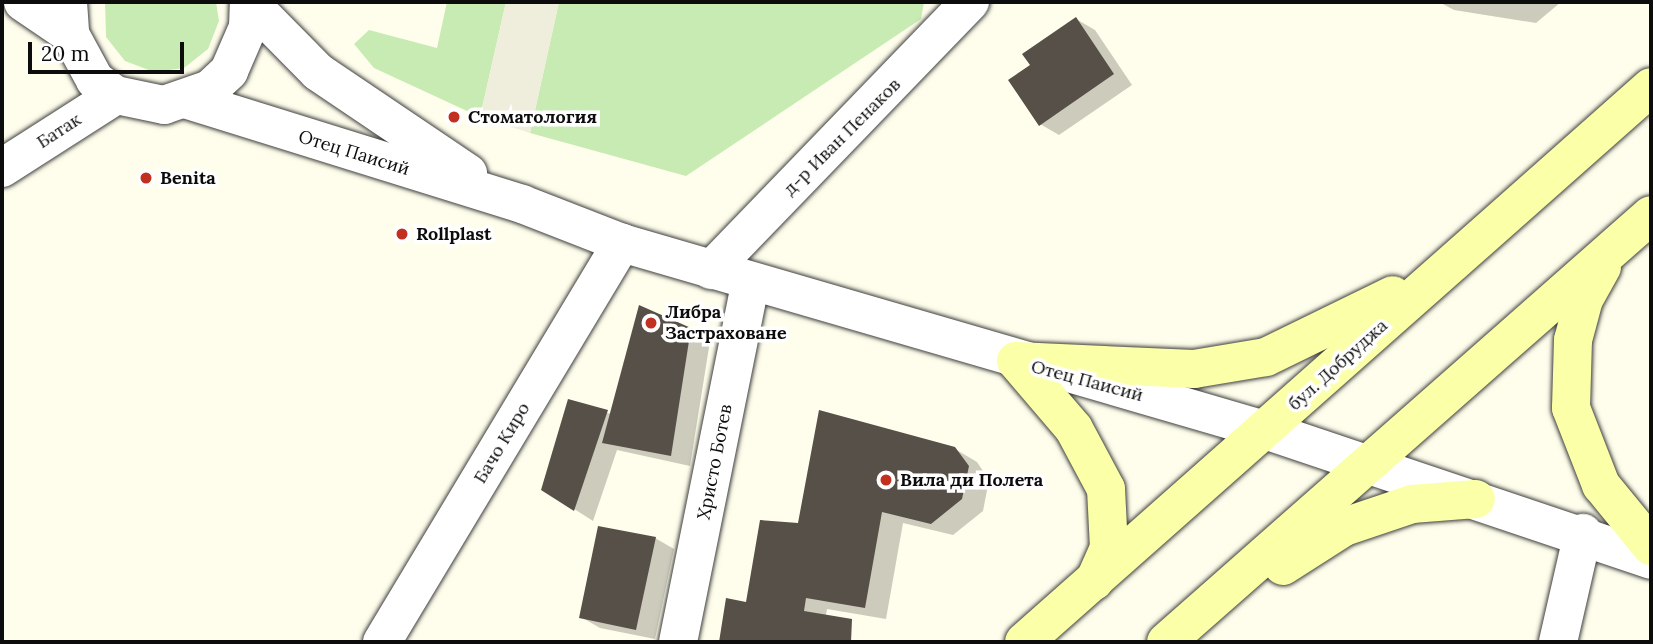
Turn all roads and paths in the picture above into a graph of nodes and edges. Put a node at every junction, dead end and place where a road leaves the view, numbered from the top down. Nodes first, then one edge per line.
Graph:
1 (23, 2) edge
2 (249, 2) edge
3 (970, 2) edge
4 (69, 18) edge
5 (1651, 87) edge
6 (116, 95) junction
7 (188, 100) junction
8 (2, 168) edge
9 (522, 204) junction
10 (1651, 215) edge
11 (1494, 226) junction
12 (622, 243) junction
13 (1611, 250) junction
14 (711, 270) junction
15 (751, 281) junction
16 (1016, 361) junction
17 (1265, 430) junction
18 (1368, 466) junction
19 (1476, 499) junction
20 (1583, 533) junction
21 (1651, 546) edge
22 (1651, 560) edge
23 (1094, 583) junction
24 (382, 642) edge
25 (678, 642) edge
26 (1024, 642) edge
27 (1167, 642) edge
28 (1558, 642) edge

1 - 4 street
2 - 7 street, Отец Паисий
2 - 9 street, Отец Паисий
3 - 14 street, д-р Иван Пенаков
4 - 6 street
5 - 11 main road, бул. Добруджа
6 - 7 street, Отец Паисий
6 - 8 street, Батак
7 - 9 street, Отец Паисий
9 - 12 street, Отец Паисий
10 - 13 main road
11 - 16 main road
11 - 17 main road, бул. Добруджа
12 - 14 street, Отец Паисий
12 - 24 street, Бачо Киро
13 - 18 main road
13 - 21 main road
14 - 15 street, Отец Паисий
15 - 16 street, Отец Паисий
15 - 25 street, Христо Ботев
16 - 17 street, Отец Паисий
16 - 23 main road
17 - 18 street, Отец Паисий
17 - 23 main road, бул. Добруджа
18 - 19 street, Отец Паисий
18 - 27 main road
19 - 20 street, Отец Паисий
19 - 27 main road
20 - 22 street, Отец Паисий
20 - 28 street
23 - 26 main road, бул. Добруджа

